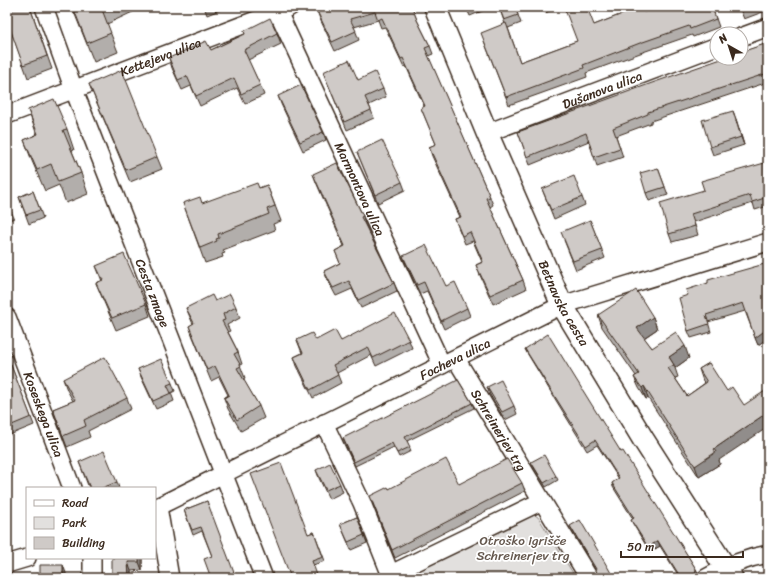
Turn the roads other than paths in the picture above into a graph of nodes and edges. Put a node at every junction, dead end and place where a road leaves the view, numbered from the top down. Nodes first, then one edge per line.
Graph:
1 (44, 7) edge
2 (435, 7) edge
3 (284, 9) edge
4 (768, 27) edge
5 (749, 34) edge
6 (709, 49) edge
7 (74, 90) junction
8 (7, 115) edge
9 (487, 133) junction
10 (768, 242) edge
11 (562, 305) junction
12 (7, 317) edge
13 (449, 362) junction
14 (324, 423) junction
15 (222, 473) junction
16 (72, 487) edge
17 (542, 501) junction
18 (156, 507) edge
19 (768, 554) edge
20 (26, 558) edge
21 (92, 559) edge
22 (7, 564) edge
23 (729, 572) edge
24 (392, 576) edge
25 (92, 578) edge
26 (170, 578) edge
27 (264, 578) edge
28 (589, 578) edge
29 (706, 578) edge

1 - 7 street, Cesta zmage
2 - 9 street, Betnavska cesta
3 - 7 street, Kettejeva ulica
3 - 13 street, Marmontova ulica
4 - 5 street
6 - 9 street, Dušanova ulica
7 - 8 street, Kettejeva ulica
7 - 15 street, Cesta zmage
9 - 11 street, Betnavska cesta
10 - 11 street, Focheva ulica
11 - 13 street, Focheva ulica
11 - 23 street, Betnavska cesta
12 - 16 street, Koseskega ulica
13 - 14 street, Focheva ulica
13 - 17 street, Schreinerjev trg
14 - 15 street, Focheva ulica
14 - 24 street
15 - 18 street, Focheva ulica
15 - 27 street, Cesta zmage
17 - 24 street
17 - 28 street, Schreinerjev trg
18 - 26 street
19 - 23 street
20 - 22 street
21 - 25 street
23 - 29 street

